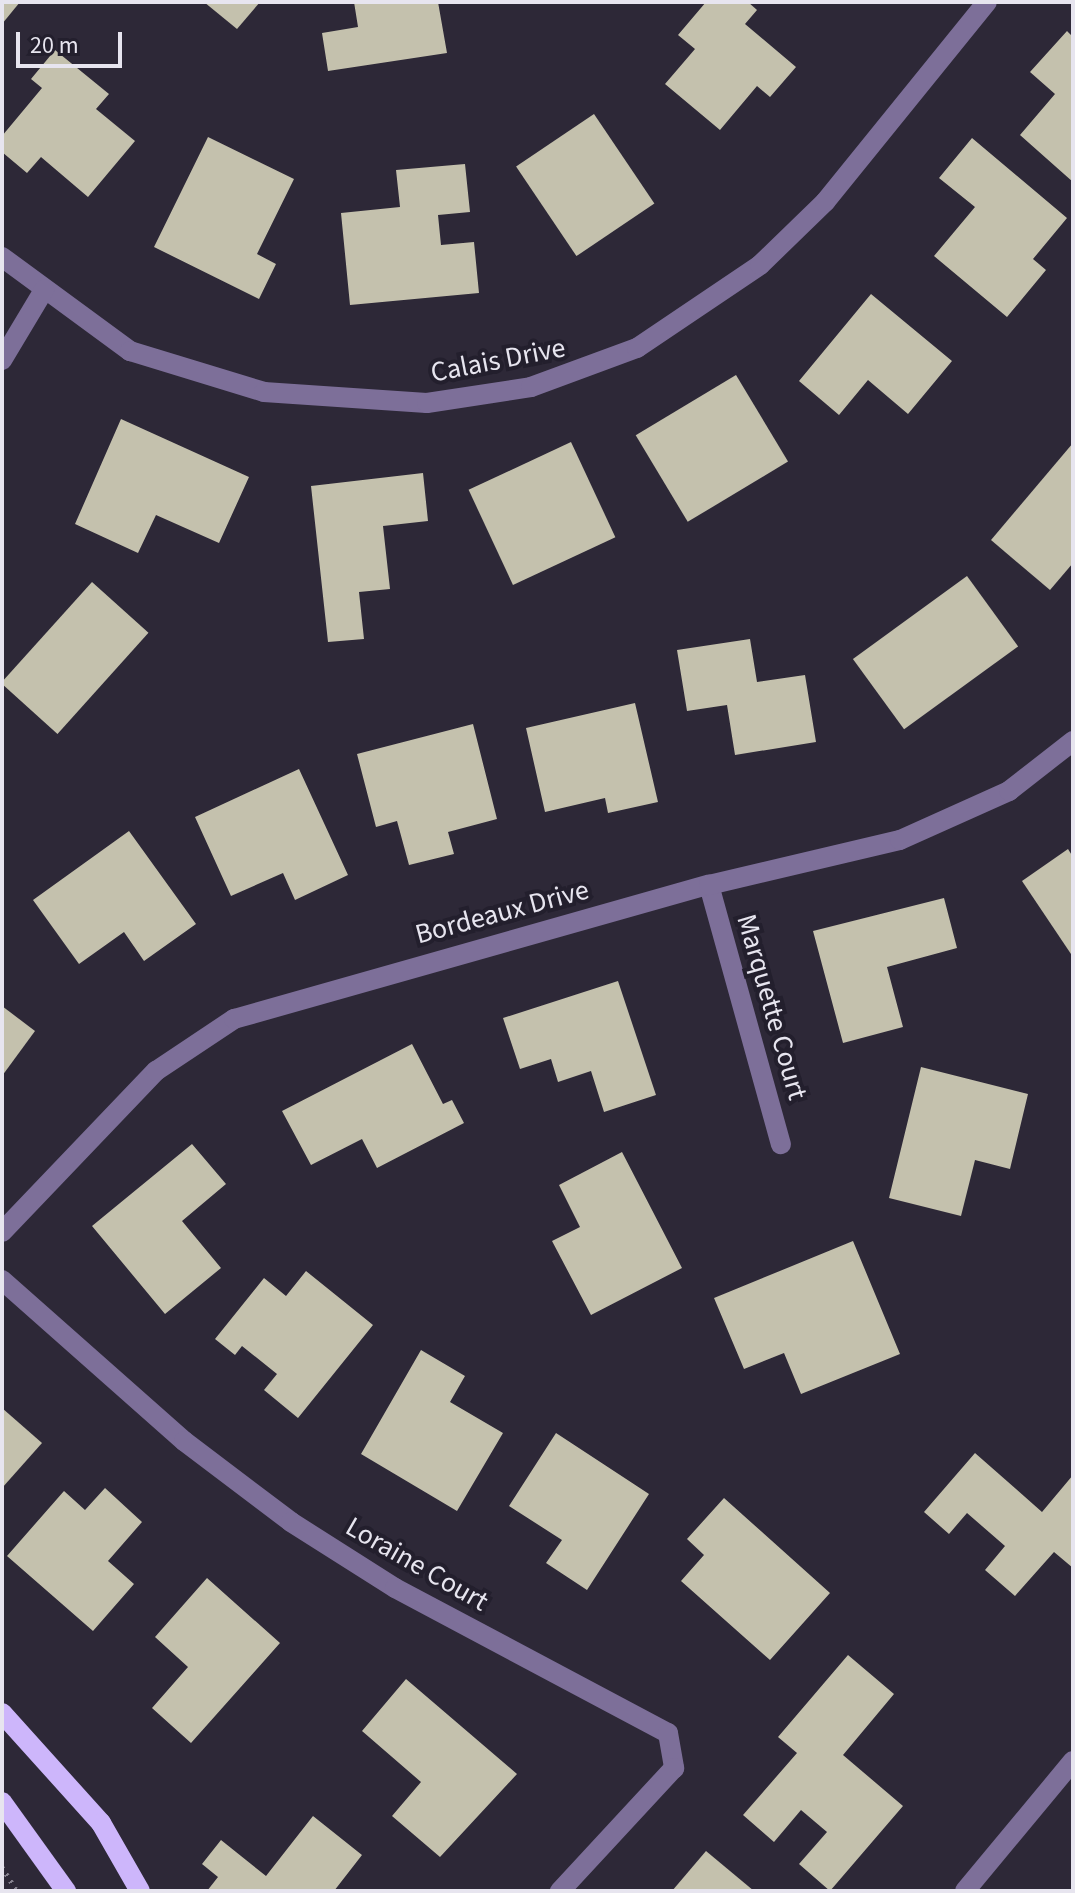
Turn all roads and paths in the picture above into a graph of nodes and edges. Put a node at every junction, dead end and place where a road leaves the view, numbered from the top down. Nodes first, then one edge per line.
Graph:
1 (987, 2) edge
2 (2, 257) edge
3 (44, 290) junction
4 (2, 360) edge
5 (1073, 741) edge
6 (709, 885) junction
7 (781, 1144) dead end
8 (2, 1232) edge
9 (2, 1280) edge
10 (2, 1713) edge
11 (1073, 1761) edge
12 (2, 1802) edge
13 (2, 1867) edge
14 (17, 1891) edge
15 (66, 1891) edge
16 (140, 1891) edge
17 (560, 1891) edge
18 (965, 1891) edge

1 - 3 street, Calais Drive
2 - 3 street, Calais Drive
3 - 4 street
5 - 6 street, Bordeaux Drive
6 - 7 street, Marquette Court
6 - 8 street, Bordeaux Drive
9 - 17 street, Loraine Court
10 - 16 main road
11 - 18 street
12 - 15 main road
13 - 14 path

